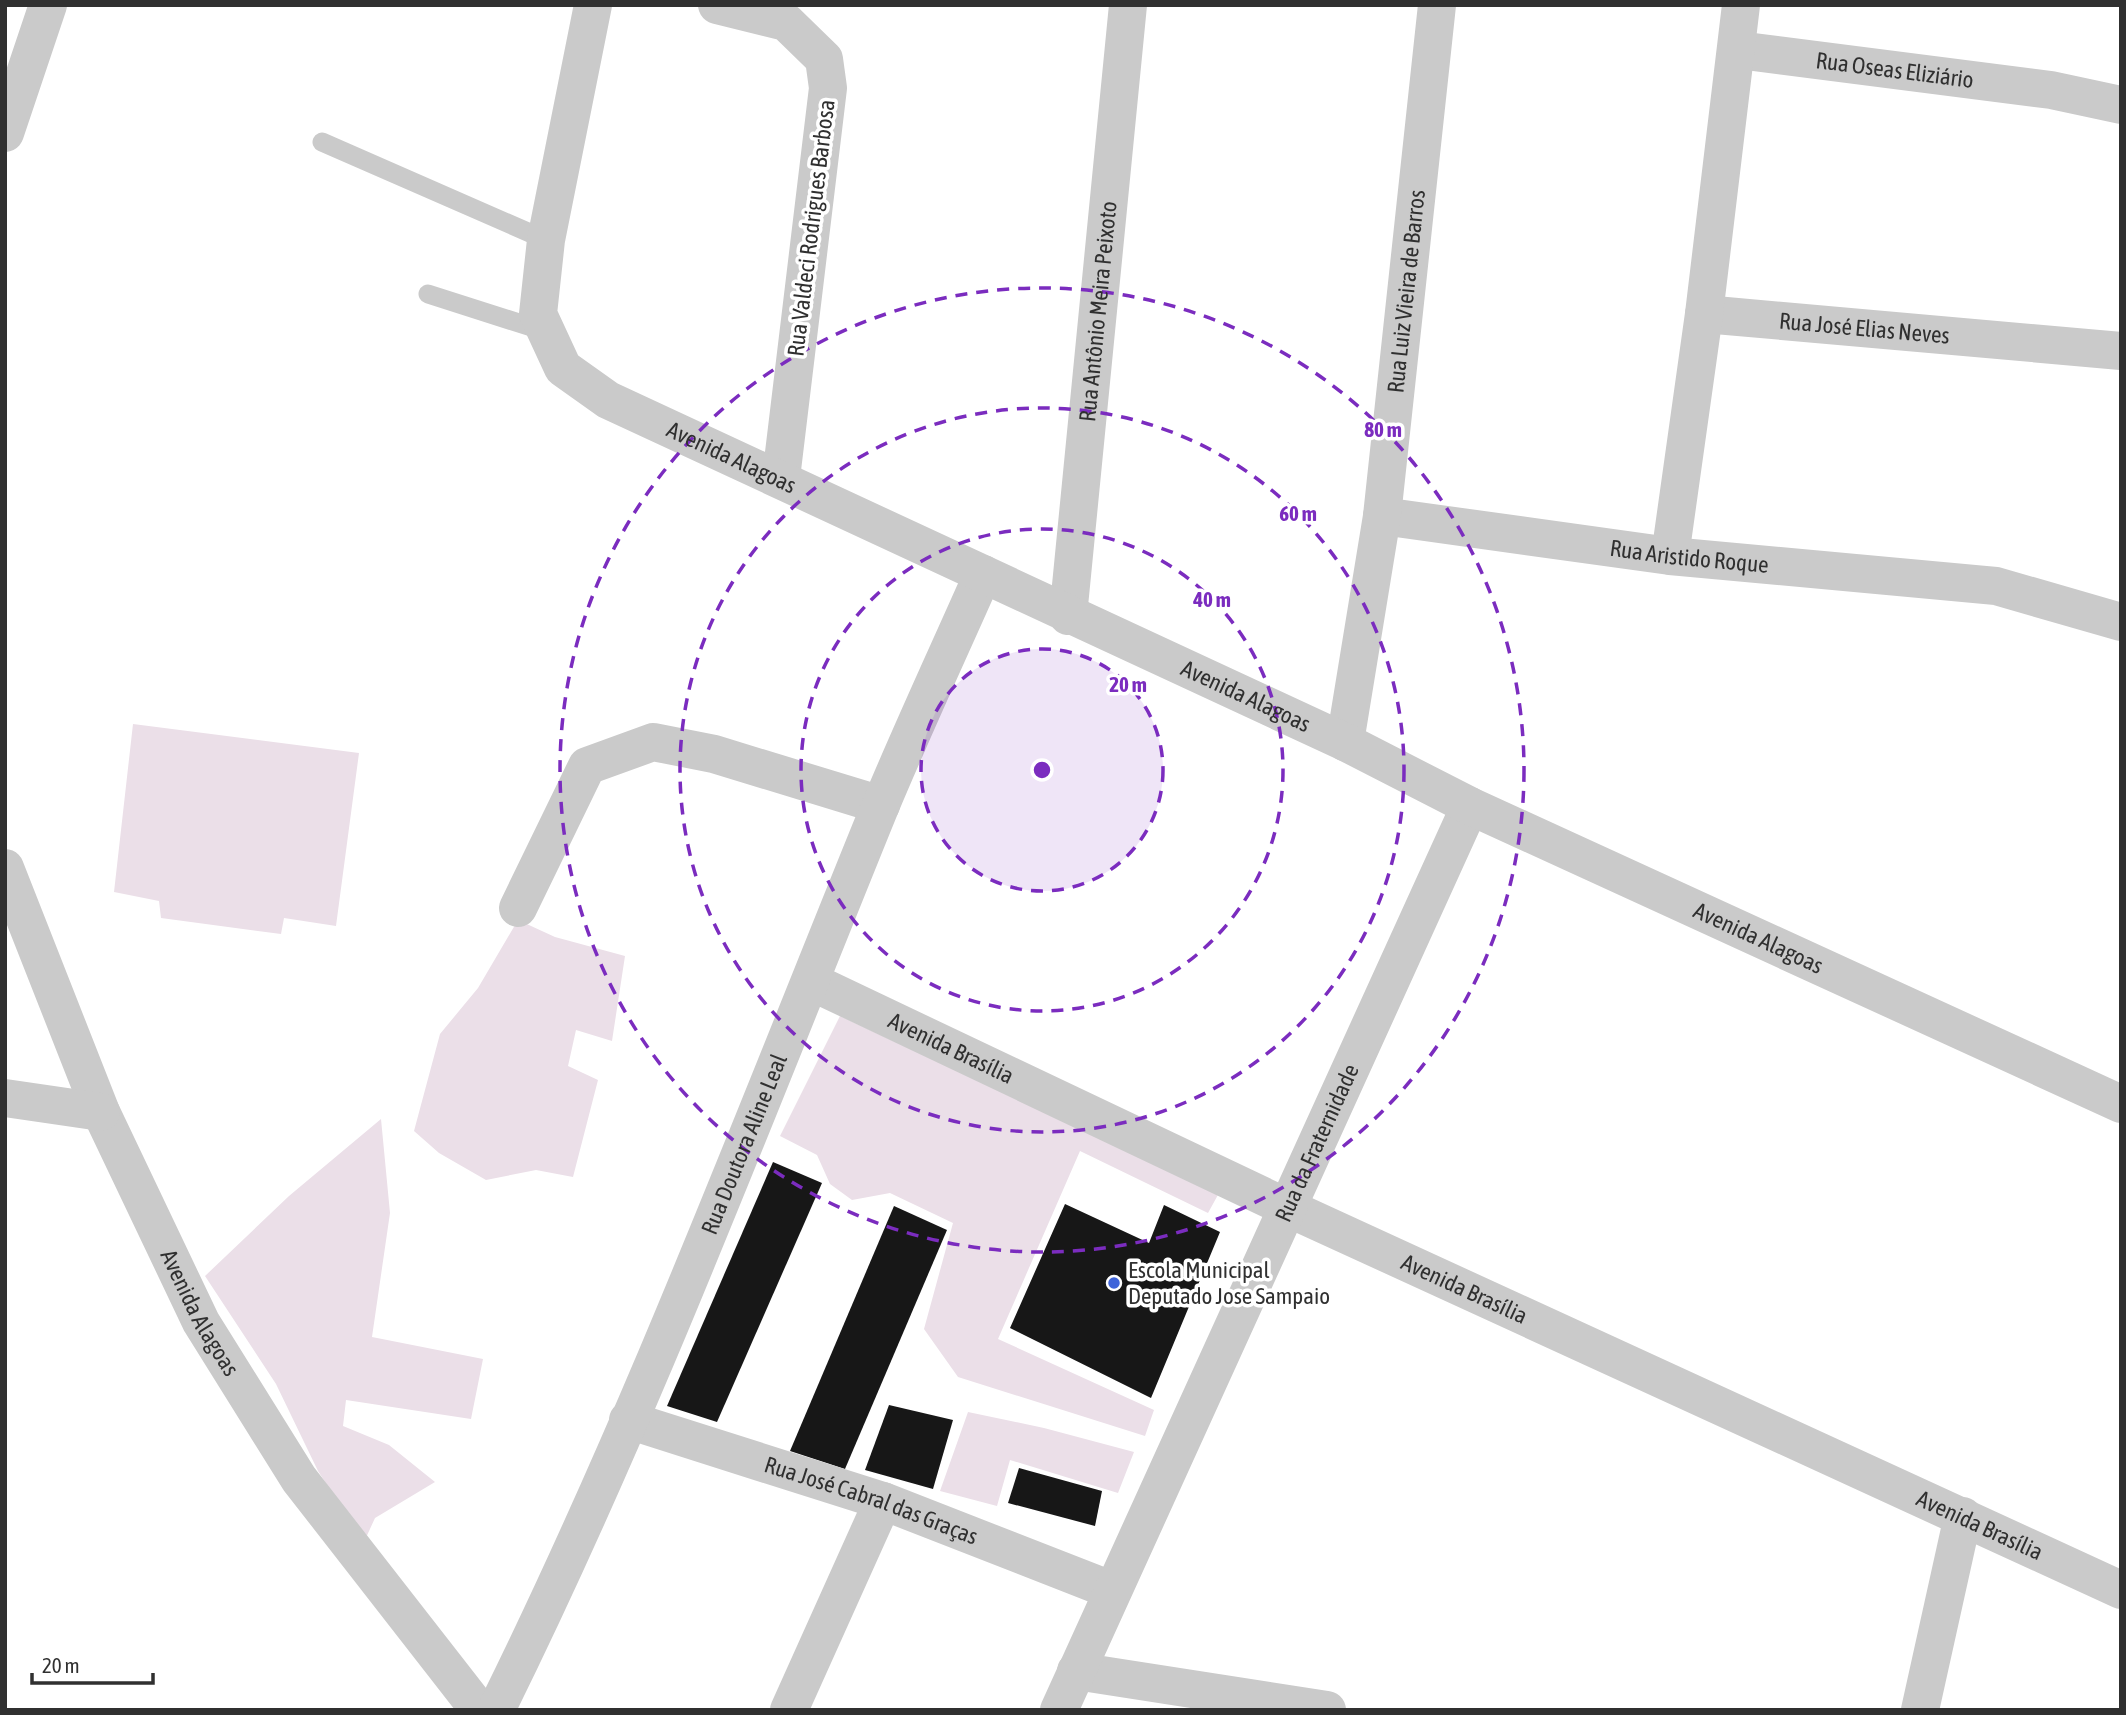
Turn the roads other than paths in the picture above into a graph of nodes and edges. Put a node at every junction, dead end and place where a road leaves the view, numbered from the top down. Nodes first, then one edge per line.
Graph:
1 (48, 5) edge
2 (593, 5) edge
3 (717, 5) edge
4 (1128, 5) edge
5 (1437, 5) edge
6 (1741, 5) edge
7 (1738, 50) junction
8 (2121, 105) edge
9 (5, 133) edge
10 (323, 142) dead end
11 (546, 240) junction
12 (428, 294) dead end
13 (1704, 314) junction
14 (547, 332) junction
15 (2121, 351) edge
16 (780, 478) junction
17 (1382, 516) junction
18 (1670, 556) junction
19 (983, 574) junction
20 (1069, 616) junction
21 (2121, 622) edge
22 (1345, 742) junction
23 (881, 805) junction
24 (1470, 806) junction
25 (5, 868) edge
26 (518, 908) dead end
27 (812, 982) junction
28 (5, 1098) edge
29 (2121, 1104) edge
30 (101, 1112) junction
31 (1288, 1208) junction
32 (628, 1420) junction
33 (883, 1501) junction
34 (1963, 1516) junction
35 (1111, 1590) junction
36 (2121, 1590) edge
37 (1076, 1671) junction
38 (480, 1710) edge
39 (496, 1710) edge
40 (789, 1710) edge
41 (1059, 1710) edge
42 (1326, 1710) edge
43 (1920, 1710) edge

1 - 9 street
2 - 11 street, Avenida Alagoas
3 - 16 street, Rua Valdeci Rodrigues Barbosa
4 - 20 street, Rua Antônio Meira Peixoto
5 - 17 street, Rua Luiz Vieira de Barros
6 - 7 street
7 - 8 street, Rua Oseas Eliziário
7 - 13 street
10 - 11 lane
11 - 14 street, Avenida Alagoas
12 - 14 lane
13 - 15 street, Rua José Elias Neves
13 - 18 street
14 - 16 street, Avenida Alagoas
16 - 19 street, Avenida Alagoas
17 - 18 street, Rua Aristido Roque
17 - 22 street, Rua Luiz Vieira de Barros
18 - 21 street, Rua Aristido Roque
19 - 20 street, Avenida Alagoas
19 - 23 street, Rua Doutora Aline Leal
20 - 22 street, Avenida Alagoas
22 - 24 street, Avenida Alagoas
23 - 26 street
23 - 27 street, Rua Doutora Aline Leal
24 - 29 street, Avenida Alagoas
24 - 31 street, Rua da Fraternidade
25 - 30 street, Avenida Alagoas
27 - 31 street, Avenida Brasília
27 - 32 street, Rua Doutora Aline Leal
28 - 30 street
30 - 38 street, Avenida Alagoas
31 - 34 street, Avenida Brasília
31 - 35 street, Rua da Fraternidade
32 - 33 street, Rua José Cabral das Graças
32 - 39 street, Rua Doutora Aline Leal
33 - 35 street, Rua José Cabral das Graças
33 - 40 street
34 - 36 street, Avenida Brasília
34 - 43 street
35 - 37 street, Rua da Fraternidade
37 - 41 street, Rua da Fraternidade
37 - 42 street

